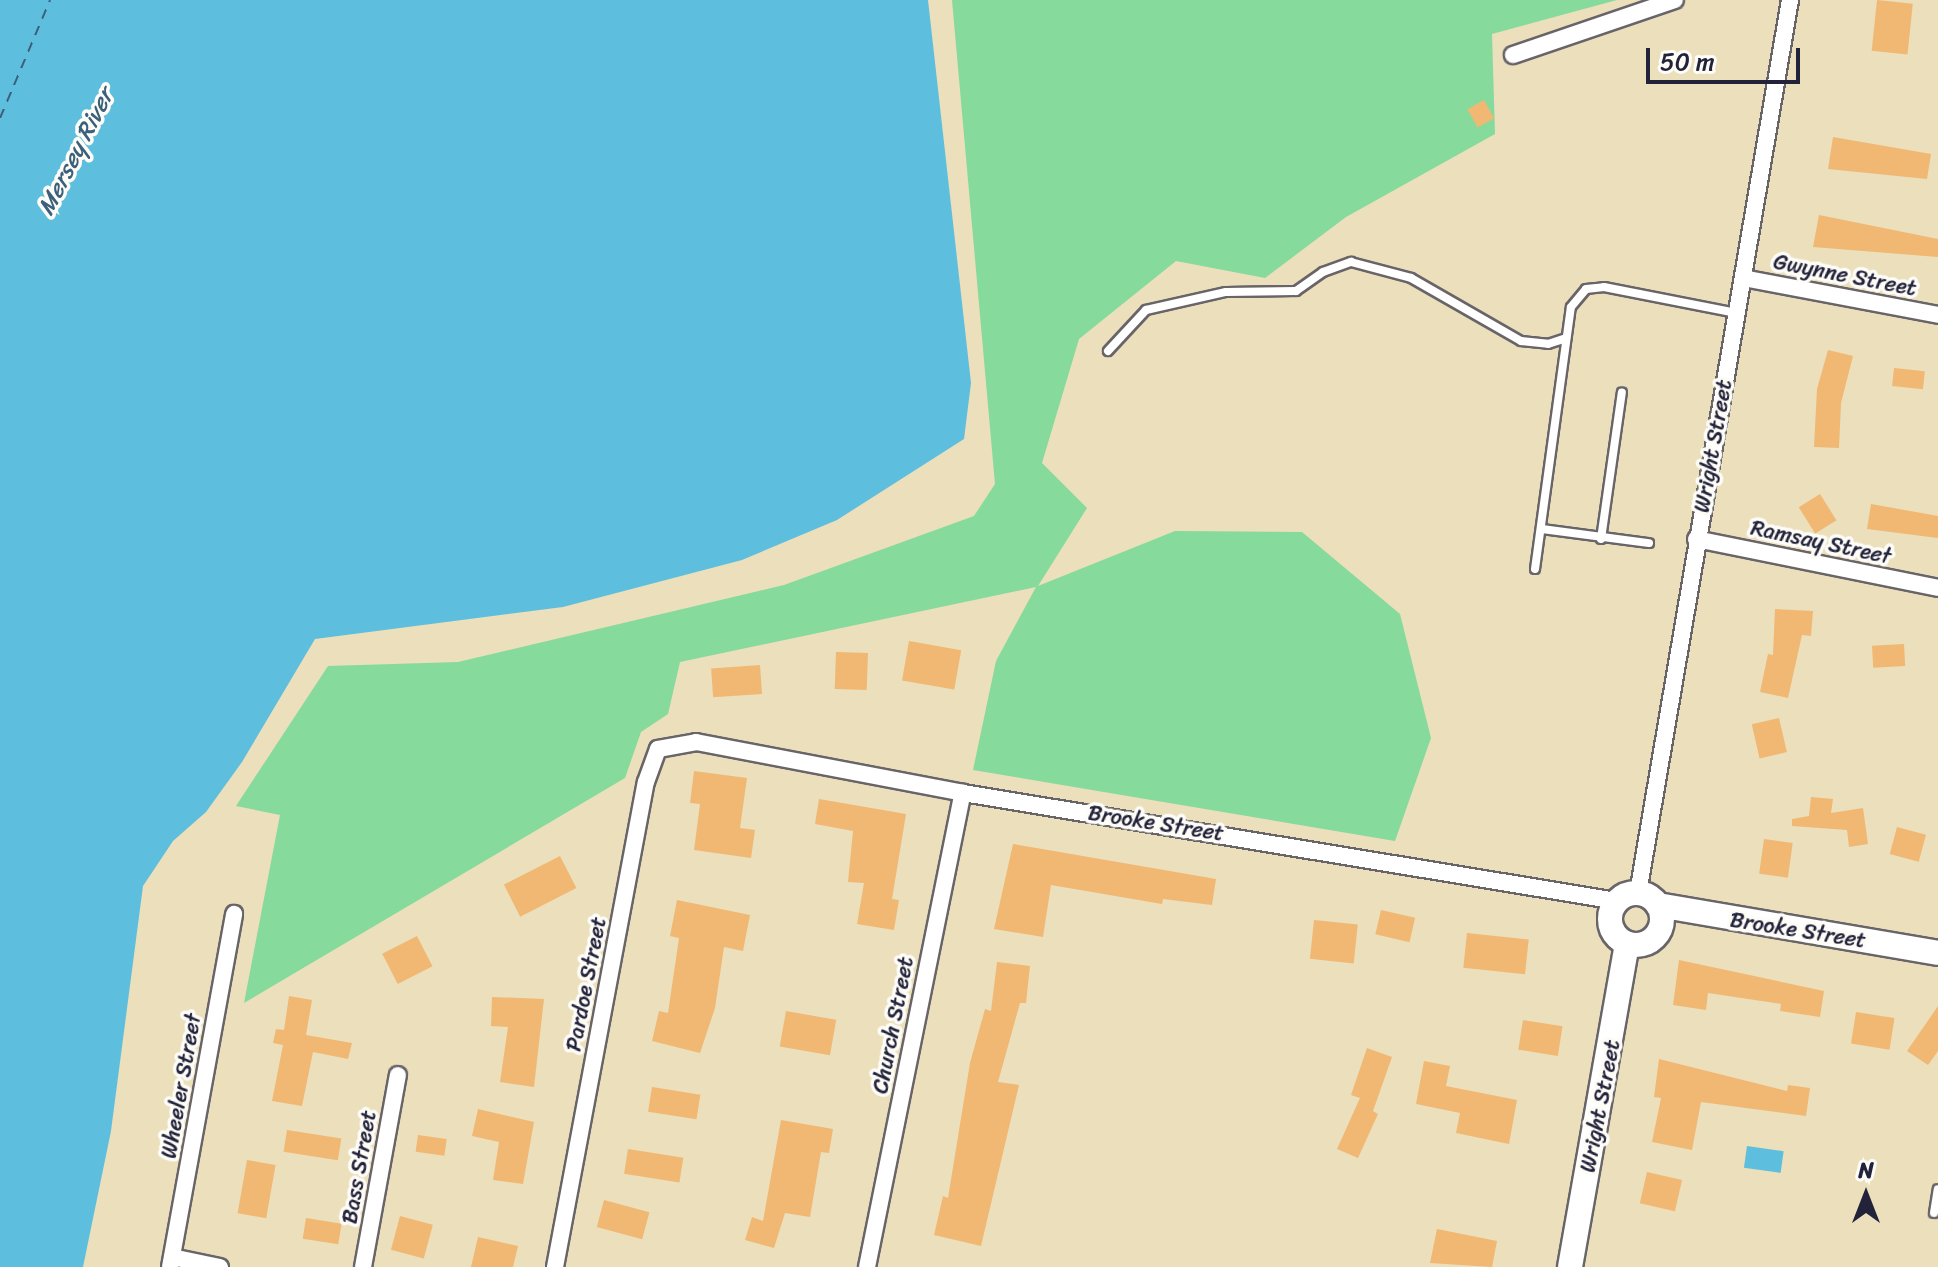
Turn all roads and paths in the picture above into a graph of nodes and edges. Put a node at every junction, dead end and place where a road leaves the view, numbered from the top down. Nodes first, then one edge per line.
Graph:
1 (1675, 0) edge
2 (1790, 0) edge
3 (1513, 55) dead end
4 (1743, 278) junction
5 (1737, 313) junction
6 (1938, 315) edge
7 (1566, 338) junction
8 (1108, 351) dead end
9 (1622, 392) dead end
10 (1542, 529) junction
11 (1601, 539) junction
12 (1696, 539) junction
13 (1649, 543) dead end
14 (1535, 569) dead end
15 (1938, 588) edge
16 (696, 742) joint
17 (963, 793) junction
18 (1638, 900) junction
19 (234, 914) dead end
20 (1627, 944) junction
21 (1938, 953) edge
22 (398, 1075) dead end
23 (1938, 1189) edge
24 (1934, 1213) dead end
25 (171, 1262) edge
26 (220, 1267) edge
27 (363, 1267) edge
28 (555, 1267) edge
29 (867, 1267) edge
30 (1570, 1267) edge

1 - 3 street
2 - 4 street, Wright Street
4 - 5 street, Wright Street
4 - 6 street, Gwynne Street
5 - 7 lane
5 - 12 street, Wright Street
7 - 8 lane
7 - 10 lane
9 - 11 lane
10 - 11 lane
10 - 14 lane
11 - 13 lane
12 - 15 street, Ramsay Street
12 - 18 street, Wright Street
16 - 17 street, Brooke Street
16 - 28 street, Pardoe Street
17 - 18 street, Brooke Street
17 - 29 street, Church Street
18 - 20 street
18 - 20 street
18 - 21 street, Brooke Street
19 - 25 street, Wheeler Street
20 - 30 street, Wright Street
22 - 27 street, Bass Street
23 - 24 lane
25 - 26 street

